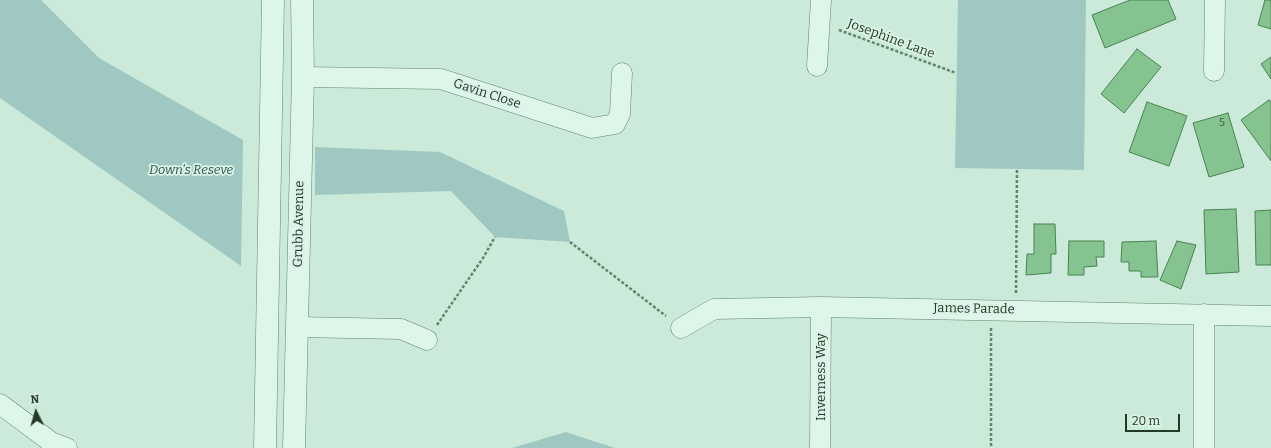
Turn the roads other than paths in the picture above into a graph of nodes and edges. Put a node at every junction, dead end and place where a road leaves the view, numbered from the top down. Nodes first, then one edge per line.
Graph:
1 (273, 0) edge
2 (302, 0) edge
3 (821, 0) edge
4 (1215, 0) edge
5 (817, 66) dead end
6 (1214, 71) dead end
7 (622, 72) dead end
8 (303, 77) junction
9 (821, 307) junction
10 (1204, 314) junction
11 (1271, 316) edge
12 (297, 327) junction
13 (681, 328) road end
14 (427, 340) road end
15 (0, 404) edge
16 (56, 446) edge
17 (265, 448) edge
18 (294, 448) edge
19 (820, 448) edge
20 (1204, 448) edge

1 - 17 street
2 - 8 street, Grubb Avenue
3 - 5 street
4 - 6 street
7 - 8 street, Gavin Close
8 - 12 street, Grubb Avenue
9 - 10 street, James Parade
9 - 13 street, James Parade
9 - 19 street, Inverness Way
10 - 11 street, James Parade
10 - 20 street
12 - 14 street
12 - 18 street, Grubb Avenue
15 - 16 street

